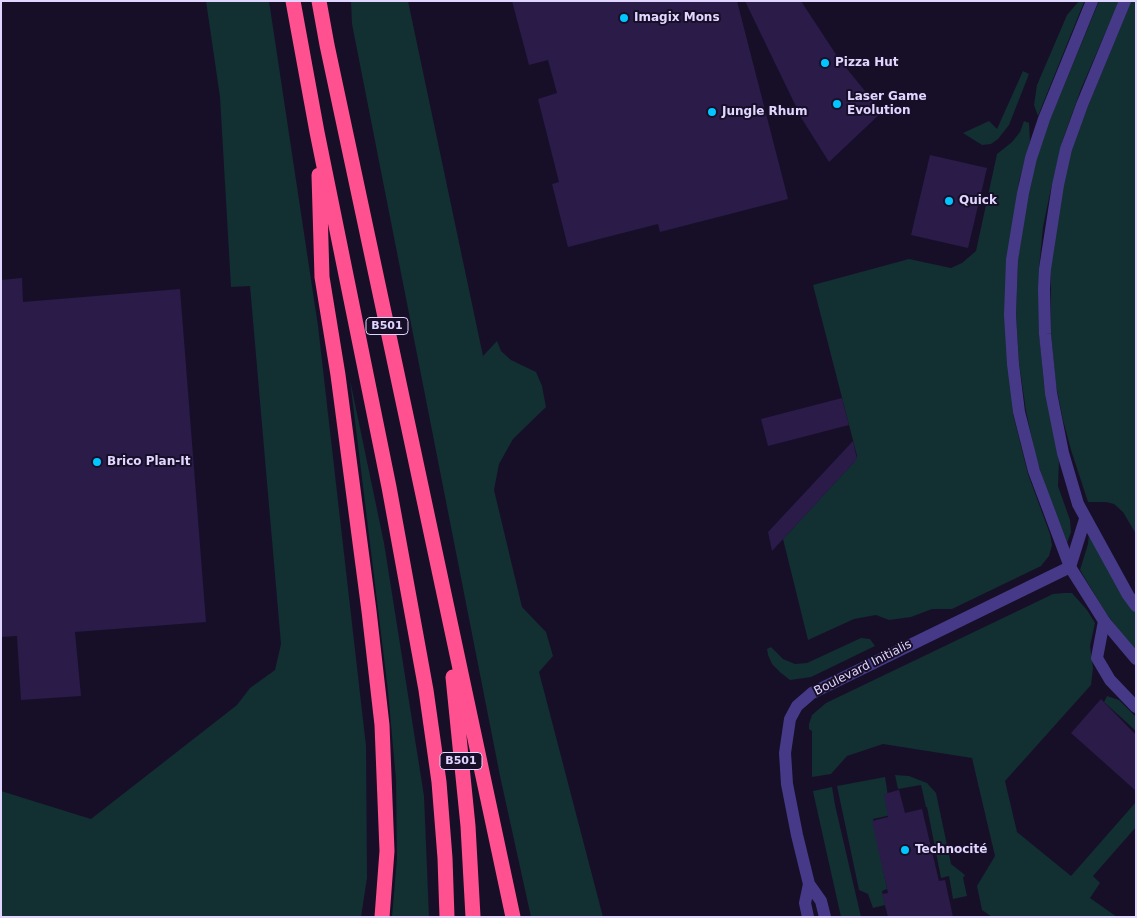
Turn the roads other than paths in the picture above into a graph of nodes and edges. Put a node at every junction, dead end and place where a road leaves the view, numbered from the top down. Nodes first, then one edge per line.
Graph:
1 (293, 1) edge
2 (319, 1) edge
3 (329, 1) edge
4 (1092, 1) edge
5 (1125, 1) edge
6 (327, 46) junction
7 (317, 132) junction
8 (1085, 519) junction
9 (1070, 567) junction
10 (447, 606) junction
11 (1136, 606) edge
12 (1104, 621) junction
13 (1136, 659) edge
14 (1136, 707) edge
15 (809, 884) junction
16 (382, 917) edge
17 (448, 917) edge
18 (472, 917) edge
19 (513, 917) edge
20 (808, 917) edge
21 (825, 917) edge

1 - 7 highway, B501
2 - 6 highway, B501
3 - 6 highway
4 - 9 street
5 - 8 street
6 - 10 highway, B501
7 - 16 highway
7 - 17 highway, B501
8 - 9 street
8 - 11 street
9 - 12 street
9 - 15 street, Boulevard Initialis
10 - 18 highway, B501
10 - 19 highway
12 - 13 street
12 - 14 street
15 - 20 street, Boulevard Initialis
15 - 21 street, Boulevard Initialis

